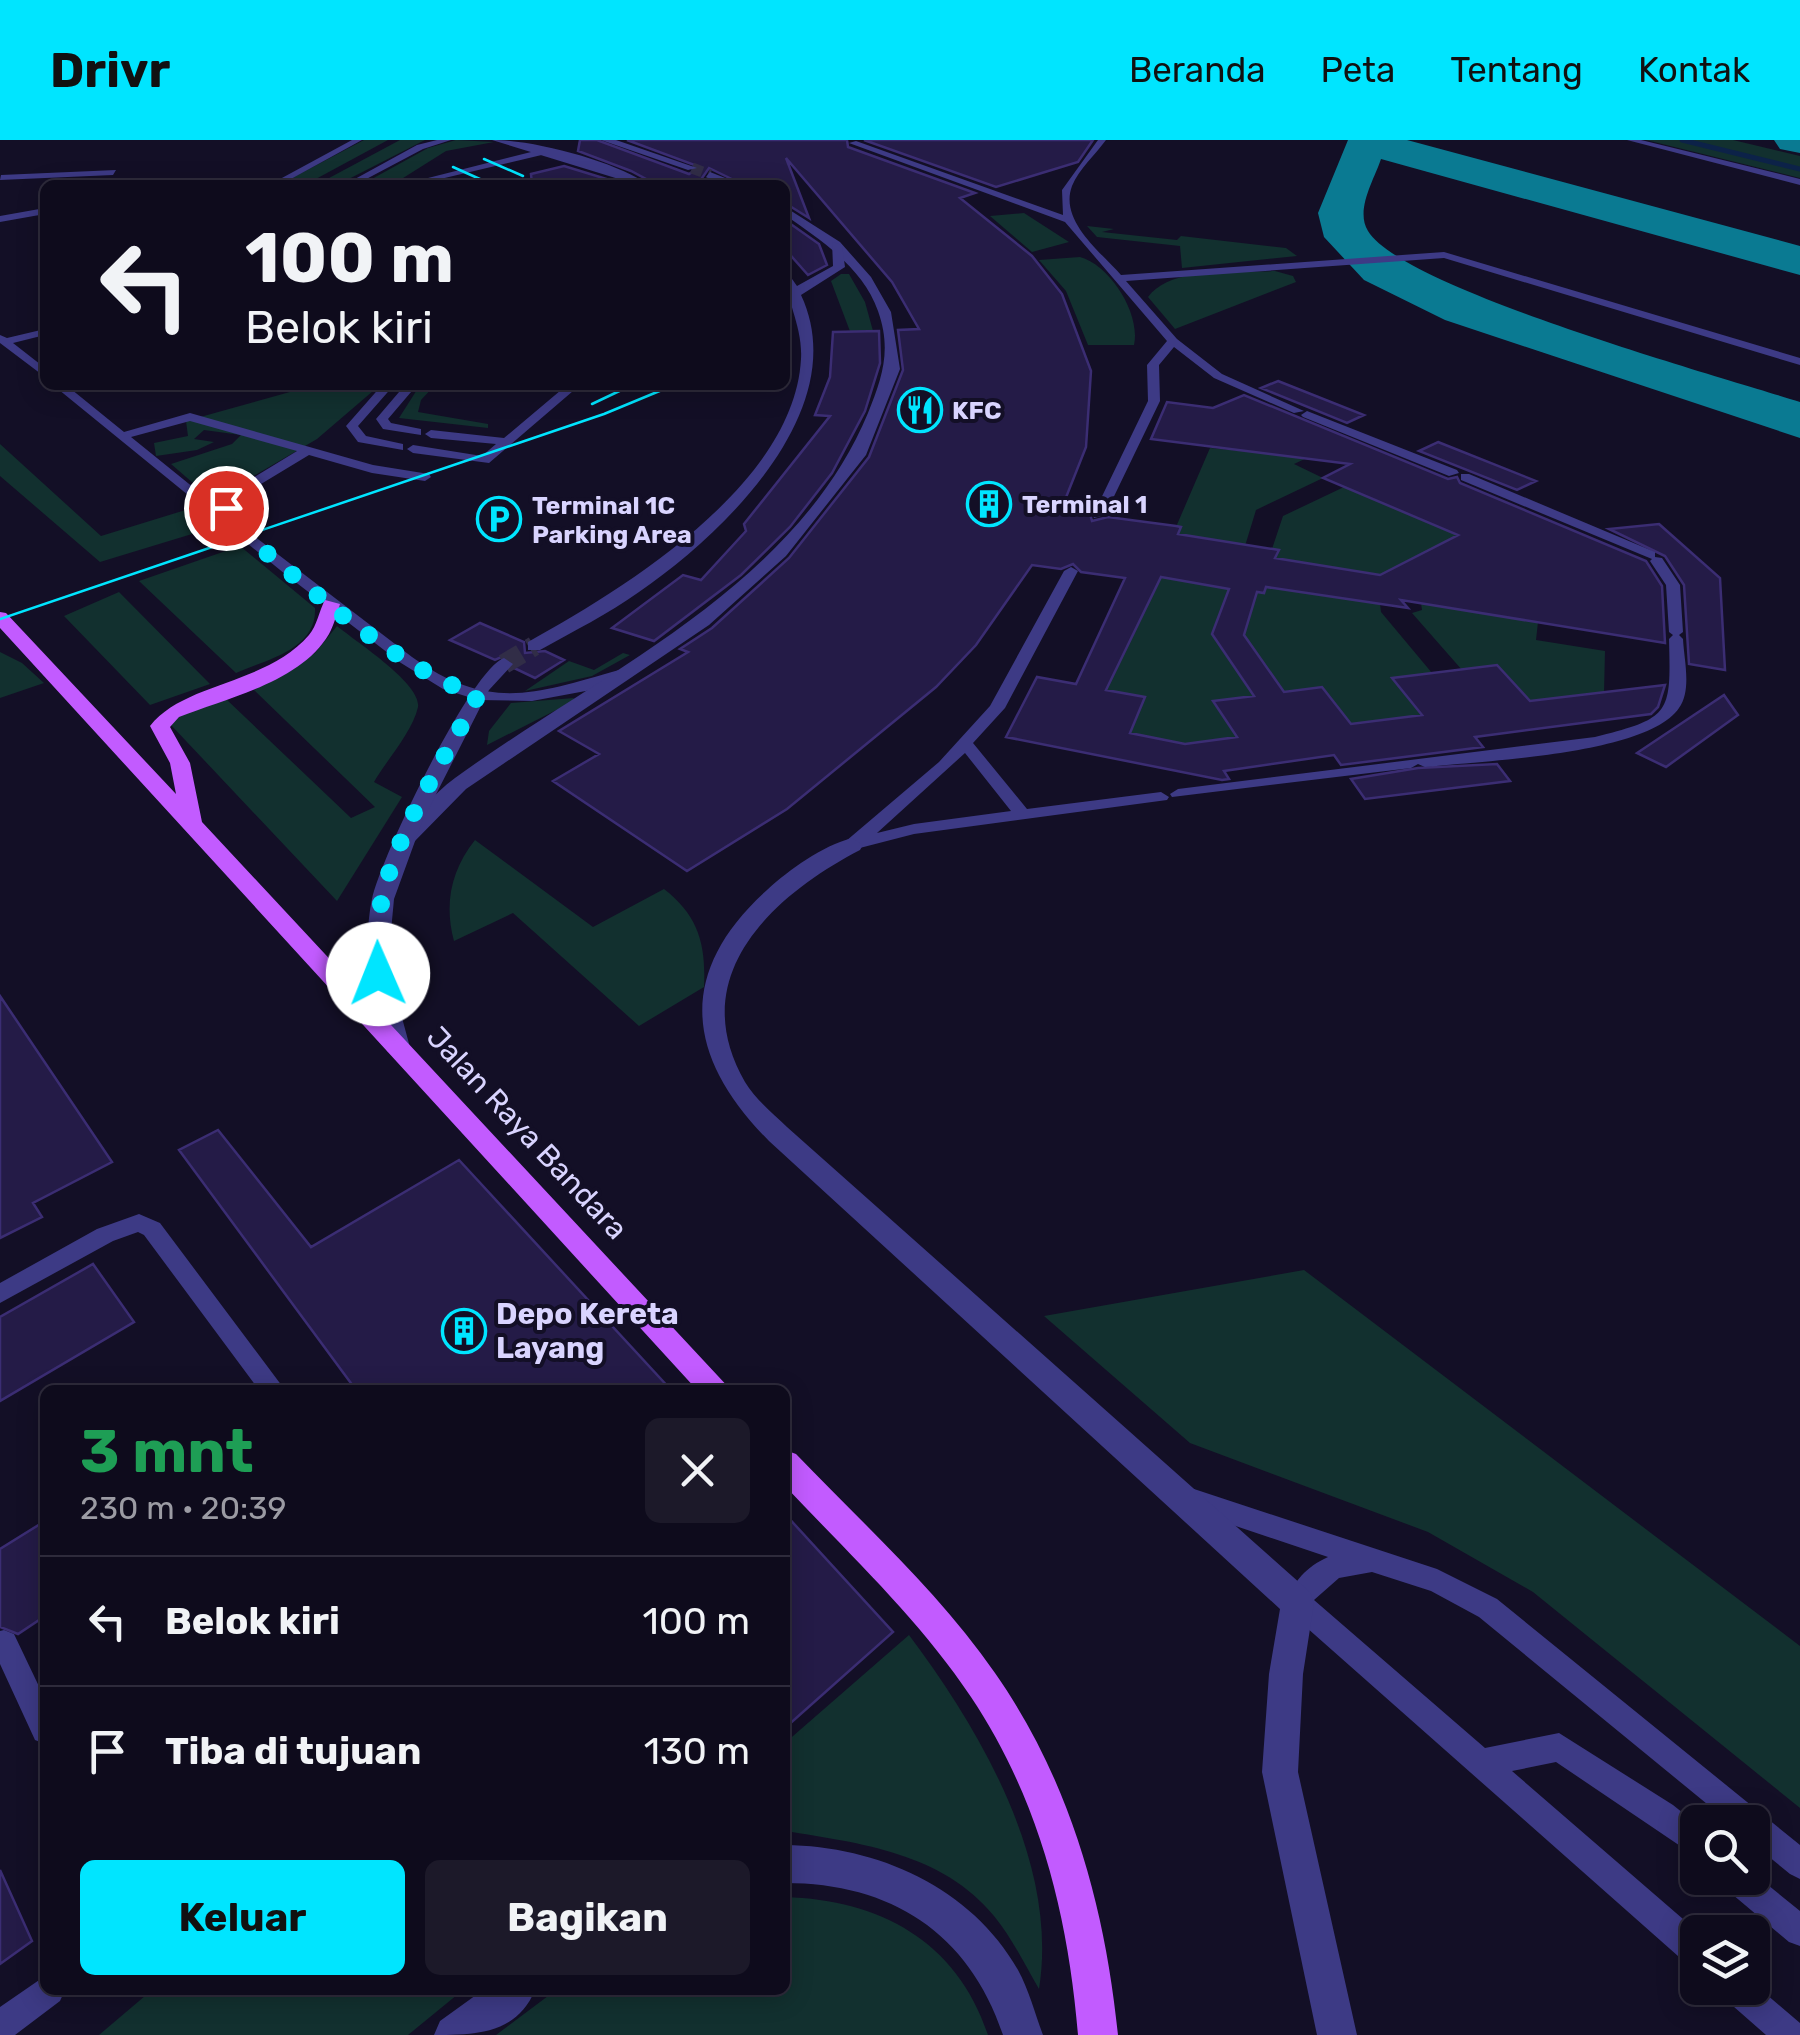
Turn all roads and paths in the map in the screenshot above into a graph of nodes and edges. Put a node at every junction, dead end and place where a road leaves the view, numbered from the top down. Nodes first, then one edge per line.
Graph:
1 (358, 140) edge
2 (447, 140) edge
3 (497, 140) edge
4 (606, 140) edge
5 (1102, 140) edge
6 (1631, 140) edge
7 (853, 142) dead end
8 (547, 151) junction
9 (692, 168) tunnel mouth
10 (113, 172) dead end
11 (67, 174) junction
12 (710, 175) dead end
13 (2, 178) edge
14 (44, 180) edge
15 (64, 180) edge
16 (283, 180) edge
17 (357, 180) edge
18 (436, 180) edge
19 (633, 180) edge
20 (722, 180) tunnel mouth
21 (40, 181) edge
22 (1800, 182) edge
23 (29, 200) dead end
24 (22, 213) junction
25 (790, 213) edge
26 (40, 214) edge
27 (0, 218) edge
28 (1068, 220) junction
29 (836, 245) junction
30 (1119, 278) junction
31 (791, 293) edge
32 (790, 311) edge
33 (806, 314) junction
34 (40, 333) edge
35 (3, 340) edge
36 (1172, 341) junction
37 (40, 359) edge
38 (30, 362) junction
39 (1800, 362) edge
40 (40, 370) edge
41 (65, 390) edge
42 (384, 390) edge
43 (407, 390) edge
44 (568, 390) edge
45 (417, 432) dead end
46 (432, 434) dead end
47 (124, 436) junction
48 (507, 442) junction
49 (399, 447) dead end
50 (414, 450) dead end
51 (305, 452) junction
52 (425, 477) dead end
53 (1098, 516) dead end
54 (228, 521) junction
55 (1071, 571) dead end
56 (332, 604) junction
57 (0, 617) edge
58 (534, 646) tunnel mouth
59 (654, 658) junction
60 (504, 664) tunnel mouth
61 (478, 695) junction
62 (965, 744) junction
63 (1022, 814) junction
64 (193, 825) junction
65 (403, 841) junction
66 (852, 845) junction
67 (400, 1051) junction
68 (0, 1294) edge
69 (268, 1385) edge
70 (711, 1385) edge
71 (790, 1469) edge
72 (1158, 1479) junction
73 (1382, 1563) junction
74 (1298, 1603) junction
75 (4, 1643) dead end
76 (40, 1719) edge
77 (1481, 1763) junction
78 (1730, 1805) edge
79 (1680, 1829) edge
80 (1770, 1838) edge
81 (790, 1864) edge
82 (1800, 1864) edge
83 (1757, 1895) edge
84 (1800, 1931) edge
85 (1680, 1938) edge
86 (42, 1995) edge
87 (509, 1995) edge
88 (1756, 2005) edge
89 (0, 2027) edge
90 (454, 2035) edge
91 (1023, 2035) edge
92 (1098, 2035) edge
93 (1337, 2035) edge
94 (1790, 2035) edge

1 - 16 lane
2 - 17 lane
3 - 8 street
4 - 9 street
5 - 28 lane
6 - 22 lane
7 - 28 lane
8 - 18 lane
8 - 19 street
10 - 11 lane
11 - 14 lane
11 - 15 lane
12 - 20 street
13 - 21 lane
23 - 24 lane
24 - 26 lane
24 - 27 lane
25 - 29 street
28 - 30 lane
29 - 31 street
29 - 59 street
30 - 36 lane
30 - 39 lane
31 - 33 street
32 - 33 lane
33 - 58 street
34 - 35 lane
35 - 38 lane
36 - 53 lane
36 - 63 lane
37 - 38 lane
38 - 40 lane
41 - 47 lane
42 - 49 lane
43 - 45 lane
44 - 48 lane
46 - 48 lane
47 - 51 lane
47 - 54 lane
48 - 50 lane
51 - 52 lane
51 - 54 lane
54 - 56 lane
55 - 62 lane
56 - 61 lane
56 - 64 main road
57 - 64 main road, Jalan Raya Bandara
59 - 61 lane
59 - 65 street
60 - 61 street
61 - 65 street
62 - 63 lane
62 - 66 lane
63 - 66 lane
64 - 67 main road, Jalan Raya Bandara
65 - 67 street
66 - 72 street
67 - 70 main road, Jalan Raya Bandara
68 - 69 lane
71 - 92 main road
72 - 73 lane
72 - 74 street
73 - 74 lane
73 - 78 lane
74 - 77 lane
74 - 93 street
75 - 76 lane
77 - 79 lane
77 - 85 lane
80 - 82 lane
81 - 91 street
83 - 84 lane
86 - 89 lane
87 - 90 street
88 - 94 lane

